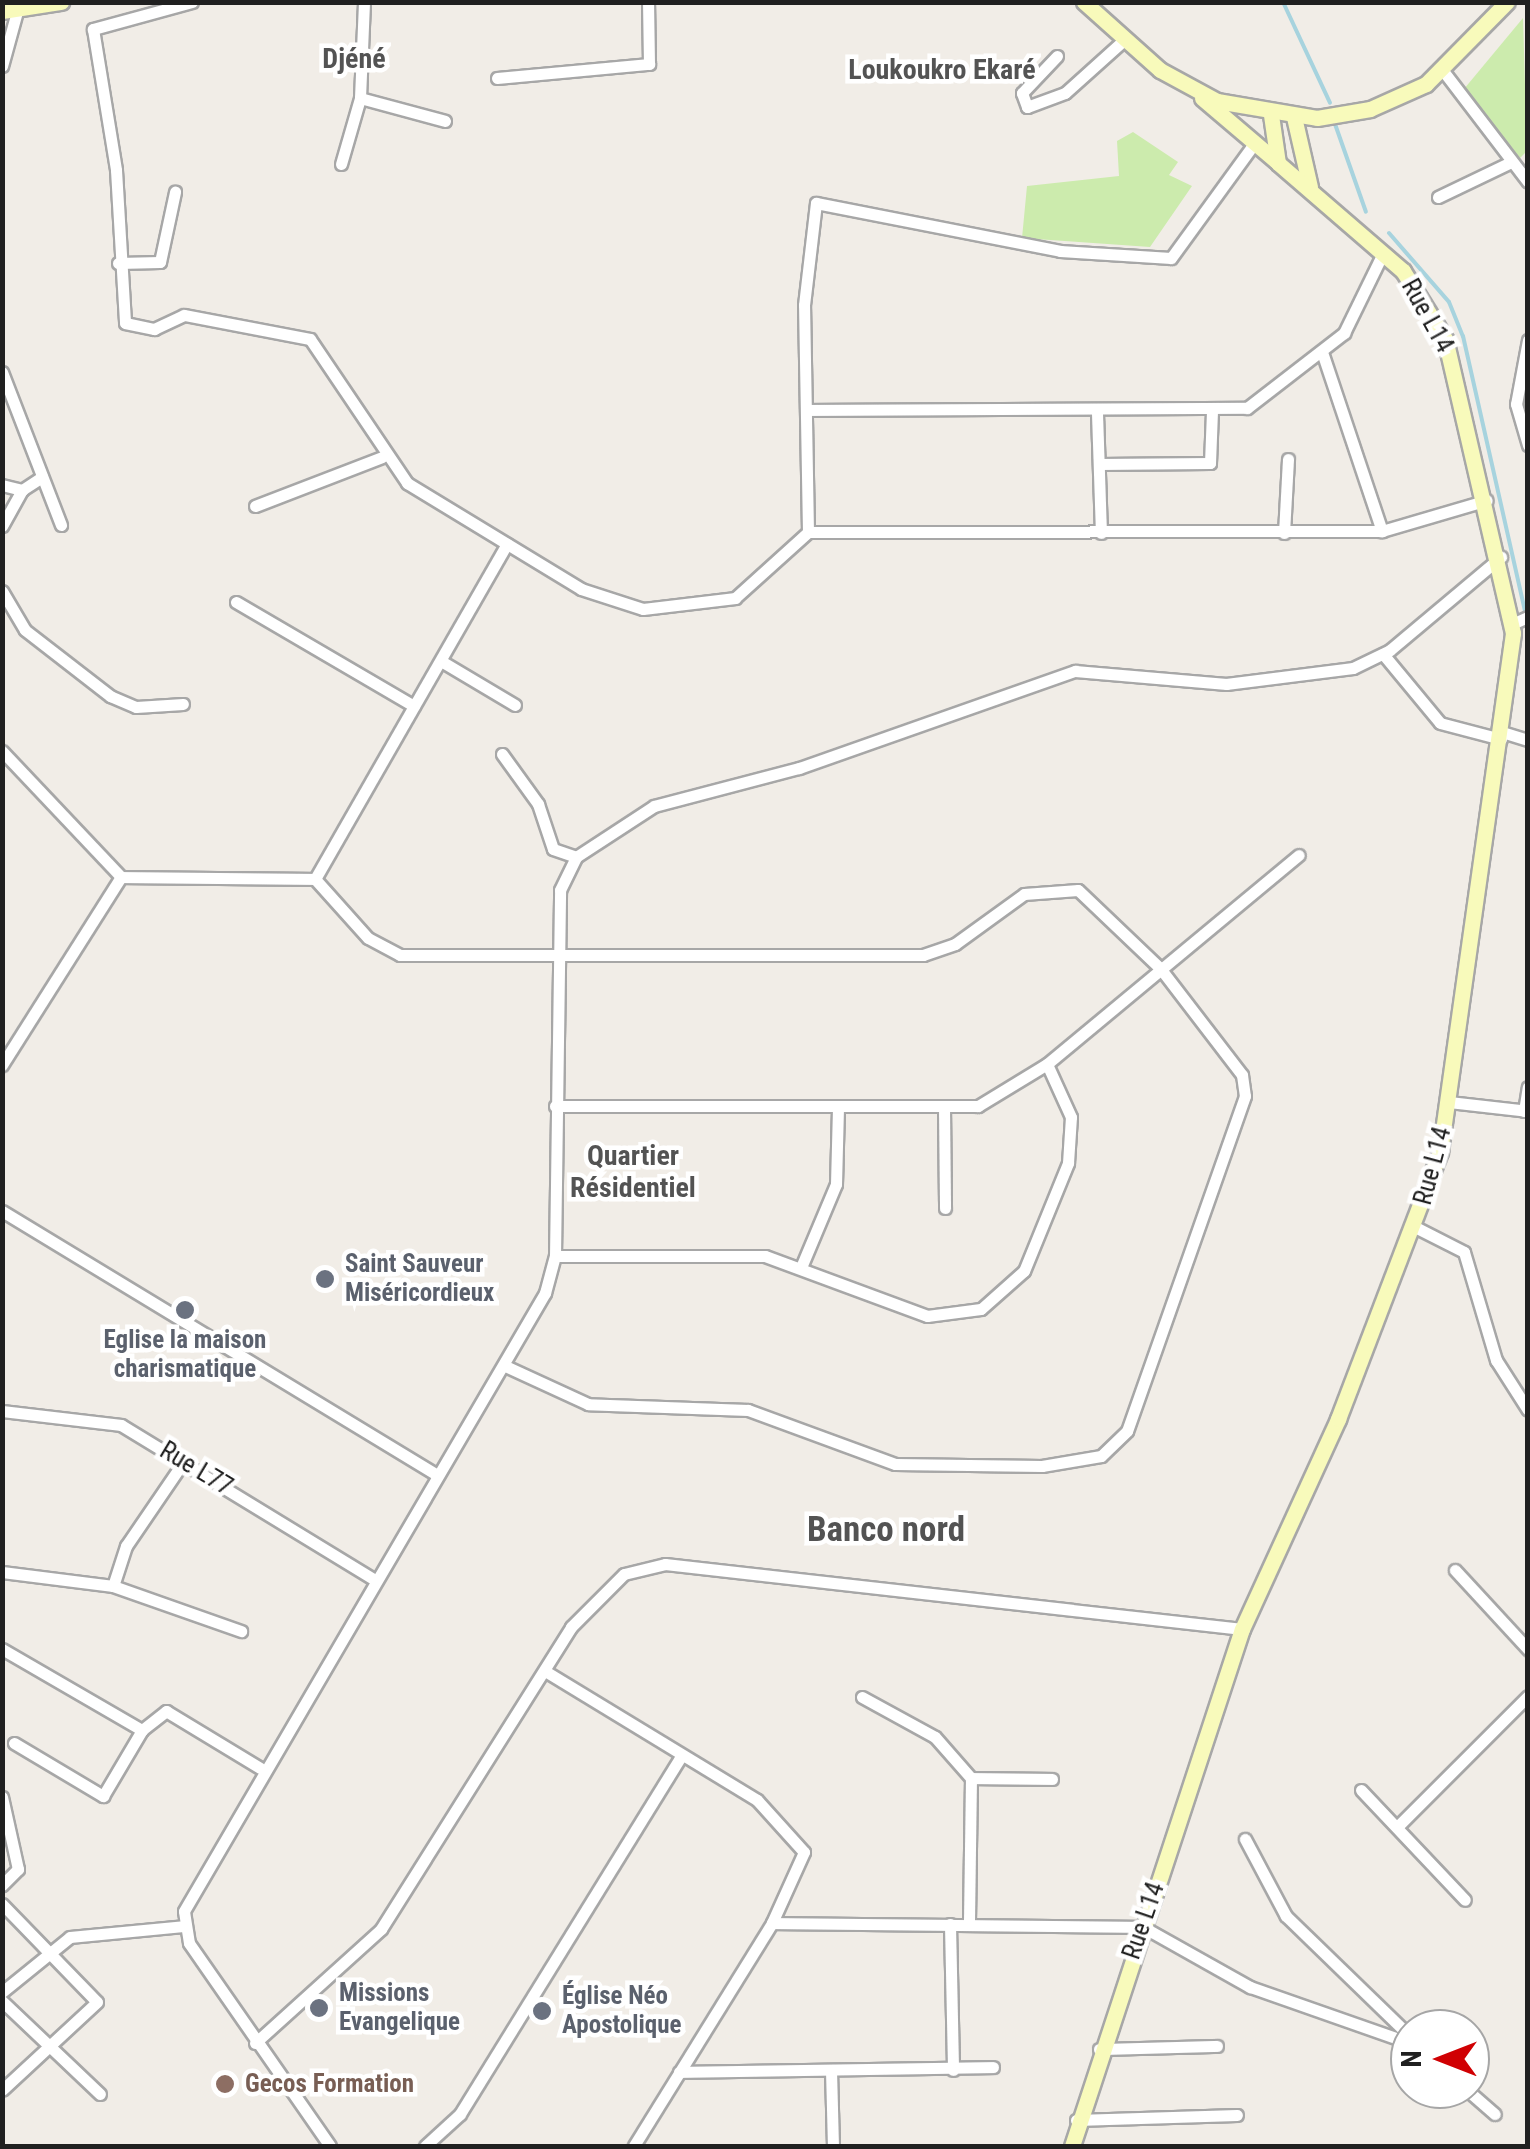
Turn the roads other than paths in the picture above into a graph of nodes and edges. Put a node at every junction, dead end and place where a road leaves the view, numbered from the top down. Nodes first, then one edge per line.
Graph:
1 (61, 2) edge
2 (192, 2) edge
3 (364, 2) edge
4 (648, 2) edge
5 (1084, 2) edge
6 (1507, 2) edge
7 (10, 10) edge
8 (1125, 38) junction
9 (1057, 56) dead end
10 (2, 66) edge
11 (1444, 72) junction
12 (497, 78) dead end
13 (1192, 88) junction
14 (360, 98) junction
15 (1271, 115) junction
16 (1294, 118) junction
17 (444, 120) dead end
18 (1253, 144) junction
19 (1511, 162) junction
20 (1278, 163) junction
21 (341, 164) dead end
22 (1528, 182) edge
23 (1310, 187) junction
24 (175, 192) dead end
25 (1438, 197) dead end
26 (1383, 253) junction
27 (118, 264) junction
28 (1528, 340) edge
29 (1323, 355) junction
30 (2, 372) edge
31 (1523, 388) edge
32 (806, 410) junction
33 (1212, 411) junction
34 (1097, 413) junction
35 (1528, 445) edge
36 (382, 458) junction
37 (1288, 459) dead end
38 (1099, 464) junction
39 (42, 477) junction
40 (2, 485) edge
41 (22, 490) junction
42 (1487, 500) junction
43 (255, 506) dead end
44 (61, 525) dead end
45 (2, 526) edge
46 (1382, 531) junction
47 (808, 532) junction
48 (1284, 532) junction
49 (1101, 533) junction
50 (508, 544) junction
51 (1501, 557) junction
52 (2, 591) edge
53 (236, 602) dead end
54 (1520, 620) edge
55 (1383, 654) junction
56 (441, 661) junction
57 (183, 704) dead end
58 (514, 705) dead end
59 (414, 706) junction
60 (1501, 736) junction
61 (1528, 740) edge
62 (2, 750) edge
63 (502, 754) dead end
64 (1298, 855) dead end
65 (576, 857) junction
66 (121, 877) junction
67 (315, 879) junction
68 (556, 960) junction
69 (1160, 968) junction
70 (1047, 1064) junction
71 (2, 1066) edge
72 (1528, 1086) edge
73 (1449, 1102) junction
74 (555, 1106) junction
75 (838, 1106) junction
76 (944, 1108) junction
77 (1526, 1111) edge
78 (946, 1208) dead end
79 (2, 1211) edge
80 (1416, 1228) junction
81 (555, 1256) junction
82 (802, 1265) junction
83 (505, 1366) junction
84 (1528, 1410) edge
85 (2, 1411) edge
86 (184, 1462) junction
87 (438, 1475) junction
88 (1455, 1570) dead end
89 (2, 1572) edge
90 (372, 1578) junction
91 (112, 1586) junction
92 (1242, 1629) junction
93 (241, 1631) dead end
94 (1528, 1648) edge
95 (2, 1649) edge
96 (545, 1671) junction
97 (862, 1696) dead end
98 (1528, 1696) edge
99 (142, 1730) junction
100 (14, 1743) dead end
101 (682, 1756) junction
102 (260, 1768) junction
103 (971, 1778) junction
104 (1052, 1778) dead end
105 (1361, 1790) dead end
106 (2, 1797) edge
107 (1398, 1826) junction
108 (1245, 1839) dead end
109 (2, 1885) edge
110 (1464, 1900) dead end
111 (2, 1904) edge
112 (772, 1923) junction
113 (969, 1923) junction
114 (950, 1924) junction
115 (185, 1926) junction
116 (1143, 1926) junction
117 (52, 1949) junction
118 (2, 1992) edge
119 (2, 2001) edge
120 (1390, 2020) edge
121 (1390, 2033) edge
122 (255, 2043) junction
123 (1217, 2046) dead end
124 (50, 2047) junction
125 (1099, 2049) junction
126 (993, 2068) dead end
127 (831, 2070) junction
128 (953, 2070) junction
129 (679, 2072) junction
130 (2, 2090) edge
131 (100, 2094) dead end
132 (1489, 2109) edge
133 (1495, 2114) dead end
134 (1237, 2115) dead end
135 (1076, 2120) junction
136 (330, 2146) edge
137 (425, 2146) edge
138 (634, 2146) edge
139 (833, 2146) edge
140 (1072, 2146) edge

1 - 7 street
2 - 27 street
3 - 14 street
4 - 12 street
5 - 8 street
6 - 11 street
7 - 10 street
8 - 9 street
8 - 13 street
11 - 16 street
11 - 19 street
13 - 15 street
13 - 18 street, Rue L14
14 - 17 street
14 - 21 street
15 - 16 street
15 - 20 street
16 - 23 street
18 - 20 street, Rue L14
18 - 32 street
19 - 22 street
19 - 25 street
20 - 23 street, Rue L14
23 - 26 street, Rue L14
24 - 27 street
26 - 29 street
26 - 42 street, Rue L14
27 - 36 street
28 - 31 street
29 - 33 street
29 - 46 street
30 - 39 street
31 - 35 street
32 - 34 street
32 - 47 street
33 - 34 street
33 - 38 street
34 - 38 street
36 - 43 street
36 - 50 street
37 - 48 street
38 - 49 street
39 - 41 street
39 - 44 street
40 - 41 street
41 - 45 street
42 - 46 street
42 - 51 street, Rue L14
46 - 48 street
47 - 49 street
47 - 50 street
48 - 49 street
50 - 56 street
51 - 54 street, Rue L14
51 - 55 street
52 - 57 street
53 - 59 street
54 - 60 street, Rue L14
55 - 60 street
55 - 65 street
56 - 58 street
56 - 59 street
59 - 67 street
60 - 61 street
60 - 73 street, Rue L14
62 - 66 street
63 - 65 street
64 - 69 street
65 - 68 street
66 - 67 street
66 - 71 street
67 - 68 street
68 - 69 street
68 - 74 street
69 - 70 street
69 - 83 street
70 - 76 street
70 - 82 street
72 - 77 street
73 - 77 street
73 - 80 street, Rue L14
74 - 75 street
74 - 81 street
75 - 76 street
75 - 82 street
76 - 78 street
79 - 87 street
80 - 84 street
80 - 92 street, Rue L14
81 - 82 street
81 - 83 street
83 - 87 street
85 - 86 street, Rue L77
86 - 90 street, Rue L77
86 - 91 street
87 - 90 street
88 - 94 street
89 - 91 street
90 - 102 street
91 - 93 street
92 - 96 street
92 - 116 street, Rue L14
95 - 99 street
96 - 101 street
96 - 122 street
97 - 103 street
98 - 107 street
99 - 100 street
99 - 102 street
101 - 112 street
101 - 137 street
102 - 115 street
103 - 104 street
103 - 113 street
105 - 107 street
106 - 109 street
107 - 110 street
108 - 120 street
111 - 117 street
112 - 114 street
112 - 129 street
113 - 114 street
113 - 116 street
114 - 128 street
115 - 117 street
115 - 122 street
116 - 121 street
116 - 125 street, Rue L14
117 - 118 street
117 - 124 street
119 - 124 street
122 - 136 street
123 - 125 street
124 - 130 street
124 - 131 street
125 - 135 street, Rue L14
126 - 128 street
127 - 128 street
127 - 129 street
127 - 139 street
129 - 138 street
132 - 133 street
134 - 135 street
135 - 140 street, Rue L14

